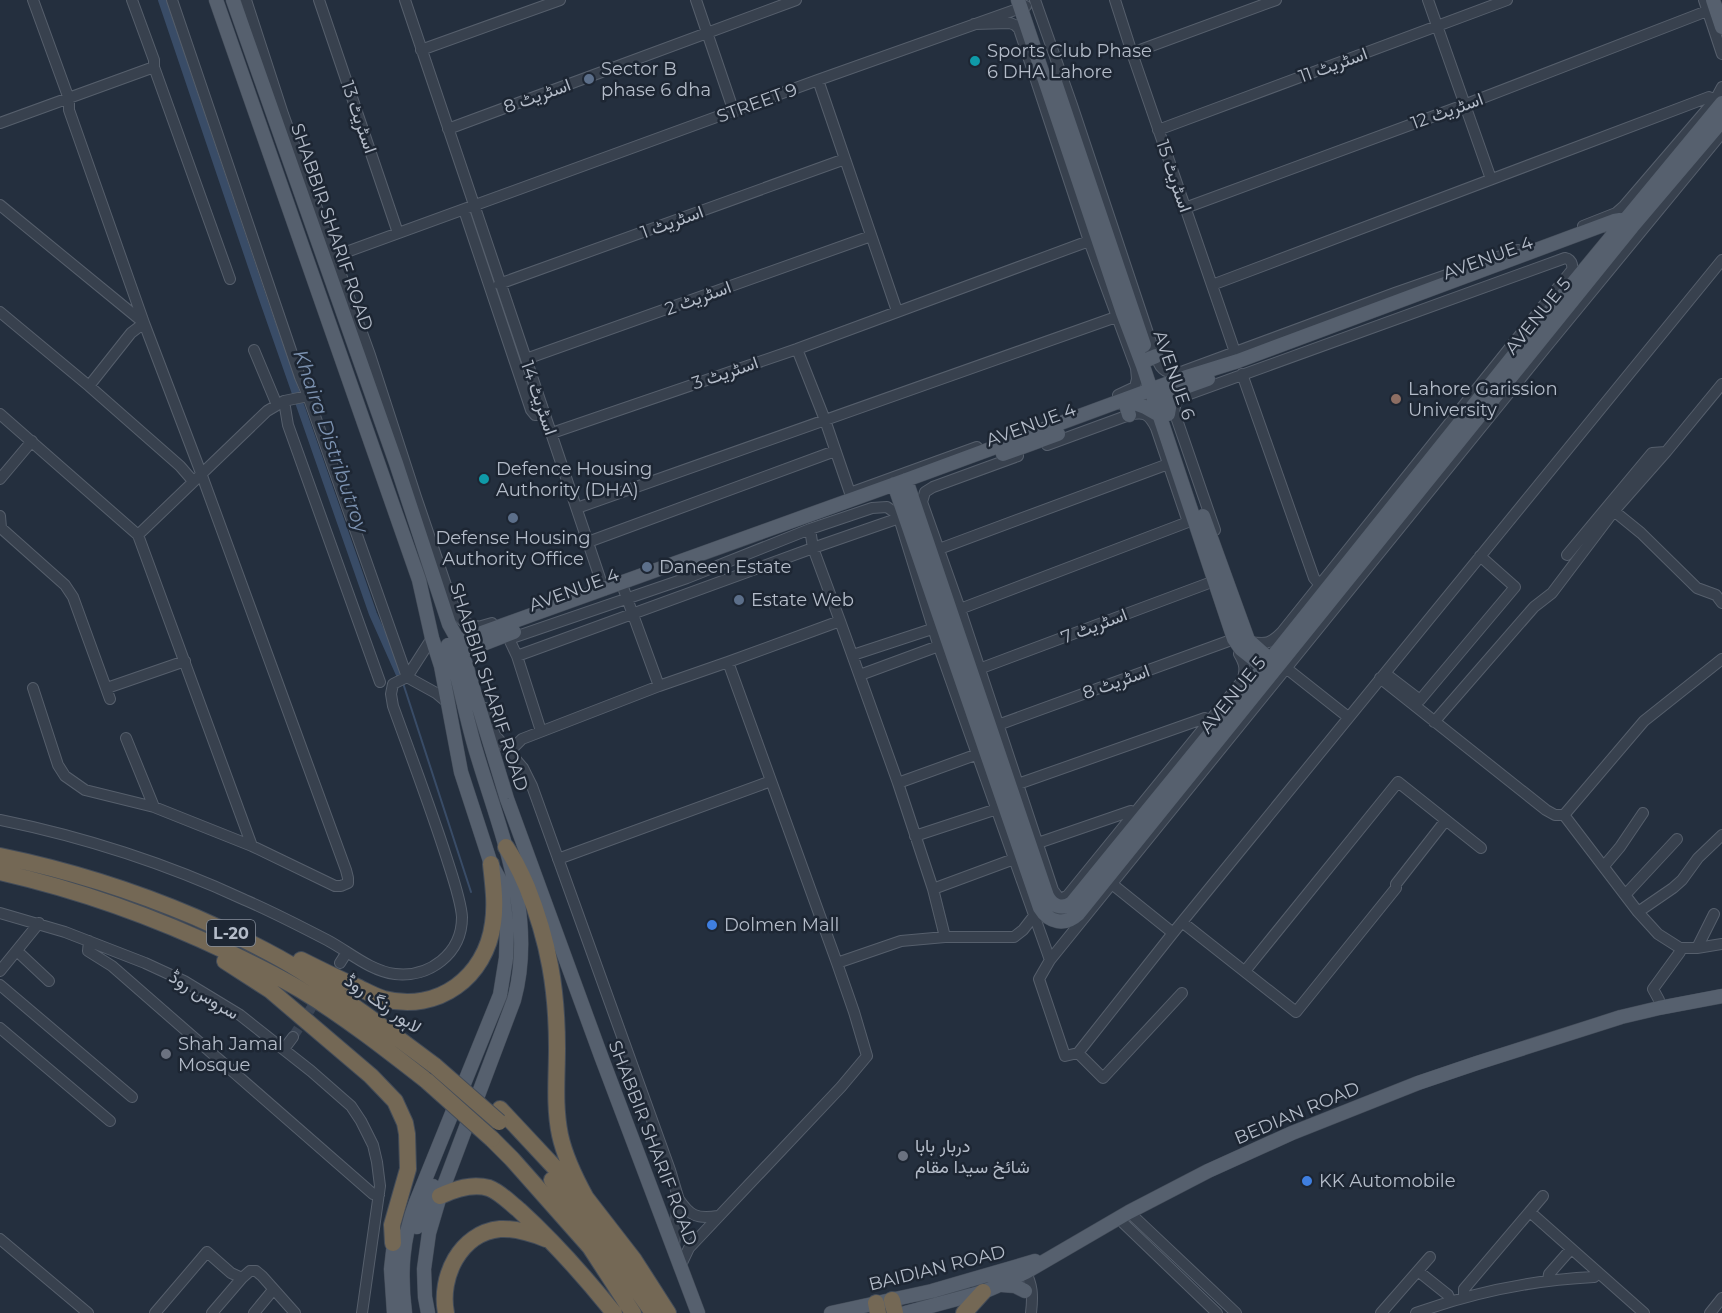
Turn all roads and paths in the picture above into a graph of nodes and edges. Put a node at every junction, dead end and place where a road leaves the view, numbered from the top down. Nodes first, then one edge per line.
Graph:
1 (33, 0) edge
2 (132, 0) edge
3 (172, 0) edge
4 (216, 0) edge
5 (233, 0) edge
6 (246, 0) edge
7 (319, 0) edge
8 (405, 0) edge
9 (560, 0) edge
10 (696, 0) edge
11 (796, 0) edge
12 (1115, 0) edge
13 (1276, 0) edge
14 (1428, 0) edge
15 (1507, 0) edge
16 (1704, 0) edge
17 (1025, 3) edge
18 (1710, 6) edge
19 (974, 24) junction
20 (1437, 26) junction
21 (1722, 27) edge
22 (708, 32) junction
23 (421, 50) junction
24 (1132, 53) junction
25 (1722, 54) edge
26 (153, 67) junction
27 (818, 80) junction
28 (1722, 87) edge
29 (69, 99) junction
30 (1718, 101) edge
31 (1464, 105) junction
32 (734, 112) junction
33 (1722, 121) edge
34 (0, 123) edge
35 (448, 129) junction
36 (1158, 130) junction
37 (1722, 133) edge
38 (845, 159) junction
39 (1682, 160) junction
40 (1491, 179) junction
41 (0, 205) edge
42 (469, 208) junction
43 (1185, 208) junction
44 (1628, 224) junction
45 (398, 233) junction
46 (871, 236) junction
47 (1618, 236) junction
48 (1089, 241) junction
49 (330, 259) junction
50 (1722, 260) edge
51 (230, 279) dead end
52 (500, 284) junction
53 (1212, 285) junction
54 (897, 311) junction
55 (0, 312) edge
56 (1116, 317) junction
57 (144, 323) junction
58 (515, 346) junction
59 (797, 349) junction
60 (254, 350) dead end
61 (1235, 352) junction
62 (526, 360) junction
63 (1147, 365) junction
64 (1242, 374) junction
65 (1183, 383) junction
66 (1722, 384) edge
67 (89, 386) junction
68 (1156, 393) junction
69 (305, 396) junction
70 (283, 402) junction
71 (1132, 406) junction
72 (0, 414) edge
73 (545, 414) junction
74 (825, 420) junction
75 (1166, 421) junction
76 (552, 433) junction
77 (32, 441) junction
78 (835, 451) junction
79 (1666, 452) junction
80 (1168, 464) junction
81 (197, 477) junction
82 (0, 479) edge
83 (930, 480) junction
84 (901, 487) junction
85 (850, 493) junction
86 (869, 501) junction
87 (577, 508) junction
88 (1614, 511) junction
89 (0, 516) edge
90 (902, 517) junction
91 (1188, 522) junction
92 (926, 526) junction
93 (810, 529) junction
94 (138, 534) junction
95 (588, 542) junction
96 (813, 548) junction
97 (939, 549) junction
98 (1567, 555) dead end
99 (1480, 556) junction
100 (1209, 583) junction
101 (1319, 584) junction
102 (603, 587) junction
103 (626, 594) junction
104 (1722, 603) edge
105 (960, 609) junction
106 (632, 613) junction
107 (840, 621) junction
108 (449, 624) junction
109 (938, 627) junction
110 (1285, 634) junction
111 (507, 637) junction
112 (432, 638) junction
113 (481, 640) junction
114 (1239, 643) junction
115 (944, 645) junction
116 (455, 649) junction
117 (853, 655) junction
118 (517, 656) junction
119 (1722, 659) edge
120 (185, 661) junction
121 (728, 662) junction
122 (1274, 667) junction
123 (979, 669) junction
124 (468, 673) junction
125 (860, 675) junction
126 (1382, 676) junction
127 (401, 680) junction
128 (380, 682) dead end
129 (659, 686) junction
130 (33, 687) dead end
131 (1239, 691) junction
132 (476, 697) junction
133 (449, 704) junction
134 (1348, 717) junction
135 (1209, 720) junction
136 (1434, 722) junction
137 (998, 725) junction
138 (541, 731) junction
139 (126, 738) dead end
140 (509, 752) junction
141 (978, 754) junction
142 (771, 781) junction
143 (898, 783) junction
144 (1018, 784) junction
145 (154, 807) junction
146 (1000, 807) junction
147 (1134, 813) junction
148 (1643, 813) dead end
149 (1564, 815) junction
150 (0, 820) edge
151 (1446, 820) junction
152 (1722, 835) edge
153 (915, 836) junction
154 (1677, 839) dead end
155 (1038, 843) junction
156 (252, 846) junction
157 (506, 847) junction
158 (1481, 848) dead end
159 (0, 856) edge
160 (558, 859) junction
161 (1014, 860) junction
162 (491, 864) junction
163 (1604, 866) junction
164 (512, 871) junction
165 (0, 872) edge
166 (1112, 884) junction
167 (933, 889) junction
168 (1625, 895) junction
169 (1041, 907) junction
170 (1638, 912) junction
171 (0, 914) edge
172 (140, 914) junction
173 (1714, 914) dead end
174 (1081, 917) junction
175 (1182, 922) junction
176 (39, 923) junction
177 (1173, 933) junction
178 (945, 937) junction
179 (89, 941) junction
180 (252, 943) junction
181 (1722, 944) edge
182 (1680, 948) junction
183 (1697, 948) junction
184 (17, 951) junction
185 (347, 951) junction
186 (1050, 960) junction
187 (837, 963) junction
188 (336, 970) junction
189 (0, 971) edge
190 (1245, 971) junction
191 (49, 981) dead end
192 (0, 985) edge
193 (1182, 993) dead end
194 (1722, 996) edge
195 (554, 1000) junction
196 (1659, 1008) junction
197 (0, 1028) edge
198 (292, 1037) tunnel mouth
199 (284, 1049) junction
200 (1078, 1053) junction
201 (439, 1062) junction
202 (472, 1062) junction
203 (484, 1075) junction
204 (132, 1097) dead end
205 (499, 1115) junction
206 (111, 1121) dead end
207 (379, 1195) junction
208 (440, 1196) junction
209 (1544, 1196) dead end
210 (678, 1197) junction
211 (586, 1198) junction
212 (1530, 1212) junction
213 (1124, 1215) junction
214 (718, 1216) junction
215 (0, 1239) edge
216 (552, 1242) junction
217 (393, 1244) junction
218 (673, 1249) junction
219 (1571, 1249) junction
220 (1430, 1257) dead end
221 (680, 1267) junction
222 (1020, 1270) junction
223 (1418, 1271) junction
224 (1599, 1273) junction
225 (242, 1278) junction
226 (1548, 1280) junction
227 (990, 1289) junction
228 (273, 1290) junction
229 (1025, 1291) junction
230 (1464, 1296) junction
231 (1722, 1298) edge
232 (1450, 1300) junction
233 (1224, 1302) junction
234 (886, 1307) edge
235 (1032, 1309) edge
236 (661, 1310) edge
237 (424, 1312) edge
238 (1216, 1312) edge
239 (88, 1313) edge
240 (155, 1313) edge
241 (212, 1313) edge
242 (254, 1313) edge
243 (295, 1313) edge
244 (362, 1313) edge
245 (394, 1313) edge
246 (405, 1313) edge
247 (446, 1313) edge
248 (615, 1313) edge
249 (633, 1313) edge
250 (698, 1313) edge
251 (831, 1313) edge
252 (905, 1313) edge
253 (964, 1313) edge
254 (1236, 1313) edge
255 (1381, 1313) edge
256 (1416, 1313) edge
257 (1644, 1313) edge
258 (1710, 1313) edge

1 - 29 street
2 - 26 street
3 - 69 street
4 - 112 main road
5 - 49 main road, SHABBIR SHARIF ROAD
6 - 49 street
7 - 45 street, اسٹریٹ 13
8 - 23 street
9 - 23 street
10 - 22 street
11 - 22 street, اسٹریٹ 8
12 - 24 street, اسٹریٹ 15
13 - 24 street
14 - 20 street
15 - 20 street, اسٹریٹ 11
16 - 18 street
17 - 19 street, STREET 9
17 - 63 main road, AVENUE 6
18 - 21 main road
18 - 25 street
18 - 31 street, اسٹریٹ 12
19 - 27 street, STREET 9
19 - 48 street
20 - 31 street
20 - 36 street, اسٹریٹ 11
22 - 32 street
22 - 35 street, اسٹریٹ 8
23 - 35 street
24 - 36 street, اسٹریٹ 15
26 - 29 street
26 - 51 street
27 - 32 street, STREET 9
27 - 38 street
28 - 30 street
29 - 34 street
29 - 57 street
30 - 39 main road, AVENUE 5
30 - 40 street
30 - 61 street
31 - 40 street
31 - 43 street, اسٹریٹ 12
32 - 42 street, STREET 9
33 - 39 main road, AVENUE 5
35 - 42 street
36 - 43 street, اسٹریٹ 15
37 - 122 street
38 - 46 street
38 - 52 street, اسٹریٹ 1
39 - 44 main road, AVENUE 5
40 - 53 street
41 - 57 street
42 - 45 street, STREET 9
42 - 52 street, اسٹریٹ 14
42 - 58 street
43 - 53 street, اسٹریٹ 15
44 - 47 main road, AVENUE 5
44 - 65 main road, AVENUE 4
45 - 49 street, STREET 9
46 - 54 street
46 - 62 street, اسٹریٹ 2
47 - 65 main road, AVENUE 4
47 - 110 main road, AVENUE 5
47 - 122 main road, AVENUE 5
48 - 54 street, اسٹریٹ 3
48 - 56 street
49 - 102 street
49 - 108 main road, SHABBIR SHARIF ROAD
50 - 99 street
52 - 58 street, اسٹریٹ 14
53 - 61 street, اسٹریٹ 15
54 - 59 street, اسٹریٹ 3
55 - 67 street
56 - 63 street
56 - 74 street
57 - 67 street
57 - 81 street
58 - 62 street, اسٹریٹ 14
58 - 73 street
59 - 74 street
59 - 76 street, اسٹریٹ 3
60 - 70 street
61 - 65 street
62 - 73 street, اسٹریٹ 14
63 - 65 main road
63 - 68 main road, AVENUE 6
63 - 71 main road
63 - 85 street
64 - 65 street
64 - 101 street
64 - 101 street
65 - 68 main road, AVENUE 4
65 - 75 main road
66 - 79 street
67 - 81 street
68 - 71 main road, AVENUE 4
68 - 75 main road, AVENUE 6
69 - 70 street
69 - 127 street
70 - 81 street
70 - 128 street
71 - 75 main road
71 - 83 main road, AVENUE 4
71 - 83 street
72 - 77 street
73 - 76 street, اسٹریٹ 14
74 - 78 street
74 - 87 street
75 - 80 street
75 - 114 main road, AVENUE 6
75 - 114 main road, AVENUE 6
76 - 87 street, اسٹریٹ 14
77 - 82 street
77 - 94 street
78 - 85 street
78 - 95 street
79 - 88 street
79 - 98 street
80 - 91 street
80 - 97 street
81 - 94 street
81 - 156 street
83 - 84 main road, AVENUE 4
83 - 92 street
84 - 86 main road, AVENUE 4
84 - 90 main road
84 - 92 main road
85 - 102 street
86 - 90 street
86 - 93 street
86 - 102 main road, AVENUE 4
86 - 103 main road, AVENUE 4
87 - 95 street, اسٹریٹ 14
88 - 104 street
88 - 136 street
89 - 120 street
90 - 96 street
90 - 109 main road
91 - 100 street
91 - 105 street
92 - 97 street
92 - 169 main road
93 - 96 street
93 - 103 street
94 - 120 street
95 - 102 street, اسٹریٹ 14
96 - 106 street
96 - 107 street
97 - 105 street
99 - 126 street
99 - 126 street
100 - 114 street
100 - 123 street, اسٹریٹ 7
101 - 110 street
102 - 113 main road, AVENUE 4
103 - 106 street
103 - 111 main road, AVENUE 4
105 - 123 street
106 - 118 street
106 - 129 street
107 - 117 street
107 - 121 street
108 - 113 main road
108 - 116 main road, SHABBIR SHARIF ROAD
109 - 115 main road
109 - 117 street
110 - 114 street, اسٹریٹ 8
110 - 122 main road, AVENUE 5
111 - 113 main road, AVENUE 4
111 - 118 street
112 - 127 street
112 - 133 main road
113 - 116 main road
113 - 124 main road
114 - 122 main road
114 - 131 street
114 - 137 street, اسٹریٹ 8
115 - 125 street
115 - 141 street
115 - 146 main road
116 - 124 main road, SHABBIR SHARIF ROAD
116 - 157 main road
117 - 125 street
118 - 138 street
119 - 149 street
120 - 156 street
121 - 129 street
121 - 142 street
122 - 131 main road, AVENUE 5
122 - 134 street
122 - 166 street
122 - 174 main road, AVENUE 5
123 - 137 street
124 - 132 main road, SHABBIR SHARIF ROAD
125 - 143 street
126 - 134 street
126 - 136 street
127 - 133 street
127 - 185 street
129 - 138 street
130 - 145 street
131 - 135 street
131 - 169 main road, AVENUE 5
132 - 140 street
132 - 218 main road, SHABBIR SHARIF ROAD
133 - 162 main road
134 - 175 street
135 - 144 street
135 - 147 street
136 - 149 street
137 - 144 street
138 - 140 street
139 - 145 street
140 - 160 street
141 - 143 street
141 - 146 street
142 - 160 street
142 - 187 street
143 - 153 street
144 - 155 street
145 - 156 street
146 - 153 street
146 - 161 street
146 - 169 main road
147 - 155 street
147 - 155 street
148 - 163 street
149 - 163 street
150 - 185 street
151 - 158 street
151 - 190 street
151 - 190 street
152 - 170 street
153 - 167 street
154 - 168 street
157 - 164 main road
157 - 195 highway
159 - 180 highway, لاہور رنگ روڈ / L-20
160 - 210 street
161 - 167 street
161 - 169 street
162 - 188 highway
162 - 202 main road
163 - 168 street
164 - 195 highway
164 - 203 main road
165 - 172 highway, لاہور رنگ روڈ / L-20
166 - 174 street
166 - 177 street
167 - 178 street
168 - 170 street
169 - 174 main road
169 - 178 street
169 - 186 street
170 - 182 street
171 - 176 street, سروس روڈ
172 - 217 highway
172 - 249 highway, لاہور رنگ روڈ / L-20, bridge
173 - 183 street
174 - 186 street
175 - 177 street
175 - 190 street
176 - 179 street, سروس روڈ
176 - 184 street
177 - 200 street
178 - 187 street
179 - 199 street, سروس روڈ
179 - 207 street
180 - 188 highway
180 - 201 highway, لاہور رنگ روڈ / L-20
181 - 183 street
182 - 183 street
182 - 196 street
184 - 189 street
184 - 191 street
185 - 188 street
186 - 200 street
187 - 214 street
188 - 201 highway
192 - 204 street
193 - 200 street
194 - 196 main road, BEDIAN ROAD
195 - 211 highway
196 - 213 main road, BEDIAN ROAD
197 - 206 street
198 - 199 street
199 - 207 street, سروس روڈ
201 - 205 highway, لاہور رنگ روڈ / L-20, bridge
202 - 217 main road
202 - 246 main road
203 - 208 main road
203 - 237 main road
205 - 211 highway
205 - 236 highway, لاہور رنگ روڈ / L-20
207 - 244 street, سروس روڈ
208 - 216 highway
208 - 237 main road
209 - 212 street
210 - 214 street
210 - 218 street
211 - 236 highway
212 - 219 street
212 - 230 street
213 - 222 main road, BEDIAN ROAD
213 - 233 street
213 - 238 street
214 - 221 street
215 - 239 street
216 - 247 highway
216 - 248 highway
217 - 245 main road
218 - 221 main road, SHABBIR SHARIF ROAD
219 - 224 street
219 - 226 street
220 - 223 street
221 - 250 main road, SHABBIR SHARIF ROAD
222 - 227 main road, BEDIAN ROAD
222 - 229 street
222 - 234 main road, BAIDIAN ROAD
222 - 235 street
223 - 232 street
223 - 255 street
224 - 226 street
224 - 257 street
225 - 228 street
225 - 240 street
225 - 241 street
226 - 230 street
227 - 229 main road
227 - 252 main road, BEDIAN ROAD
227 - 253 highway
228 - 242 street
228 - 243 street
229 - 235 street
230 - 232 street
231 - 258 street
232 - 256 street
233 - 238 street
233 - 254 street
234 - 251 main road, BAIDIAN ROAD

